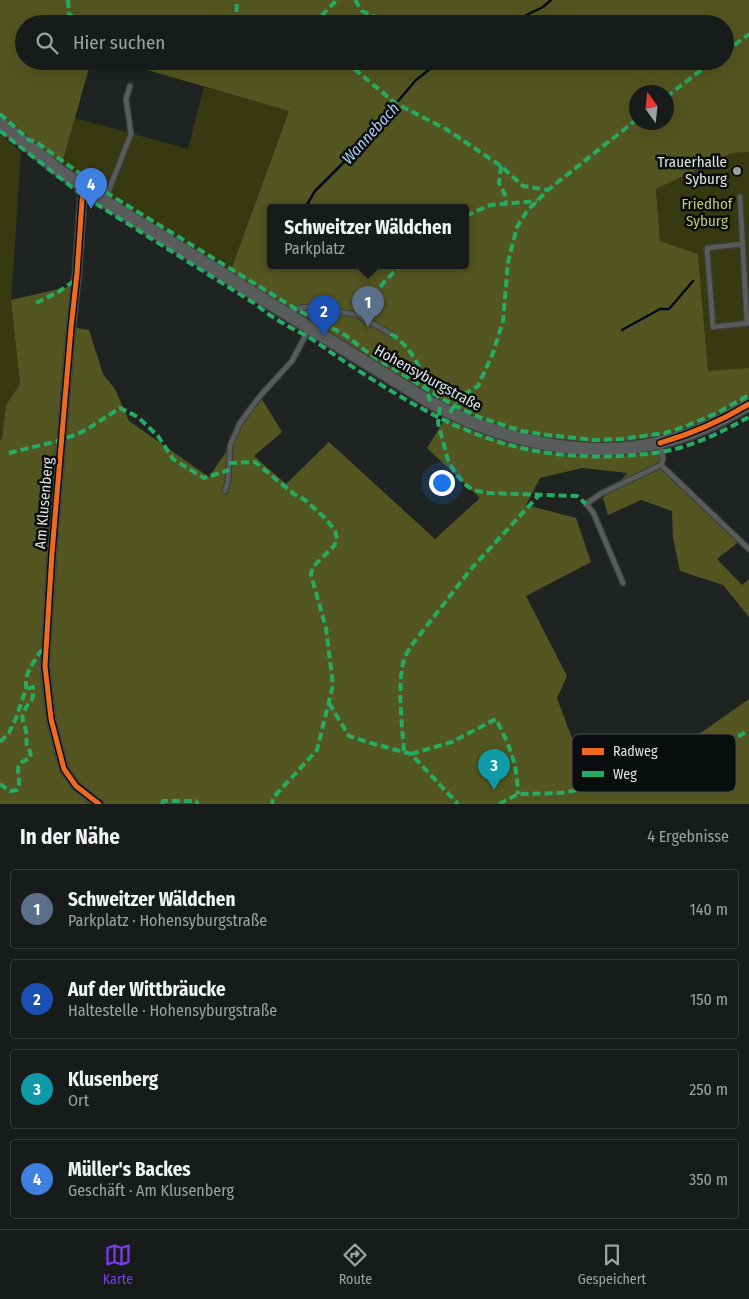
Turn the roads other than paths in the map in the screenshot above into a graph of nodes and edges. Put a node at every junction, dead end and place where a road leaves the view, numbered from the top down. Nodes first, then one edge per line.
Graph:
1 (130, 86) dead end
2 (0, 123) edge
3 (83, 187) junction
4 (740, 197) dead end
5 (104, 201) junction
6 (743, 244) junction
7 (288, 314) junction
8 (748, 323) edge
9 (310, 328) junction
10 (391, 334) dead end
11 (749, 404) edge
12 (660, 443) junction
13 (661, 465) junction
14 (225, 492) dead end
15 (749, 549) edge
16 (623, 583) dead end
17 (99, 804) edge

1 - 5 lane
2 - 3 main road, Hohensyburgstraße
3 - 5 main road, Hohensyburgstraße
3 - 17 street, Am Klusenberg
4 - 6 lane
5 - 7 main road, Hohensyburgstraße
6 - 8 lane
6 - 8 lane
7 - 9 main road, Hohensyburgstraße
7 - 10 lane
9 - 12 main road, Hohensyburgstraße
9 - 14 lane
11 - 12 main road, Hohensyburgstraße
12 - 13 lane
13 - 15 lane
13 - 16 lane

